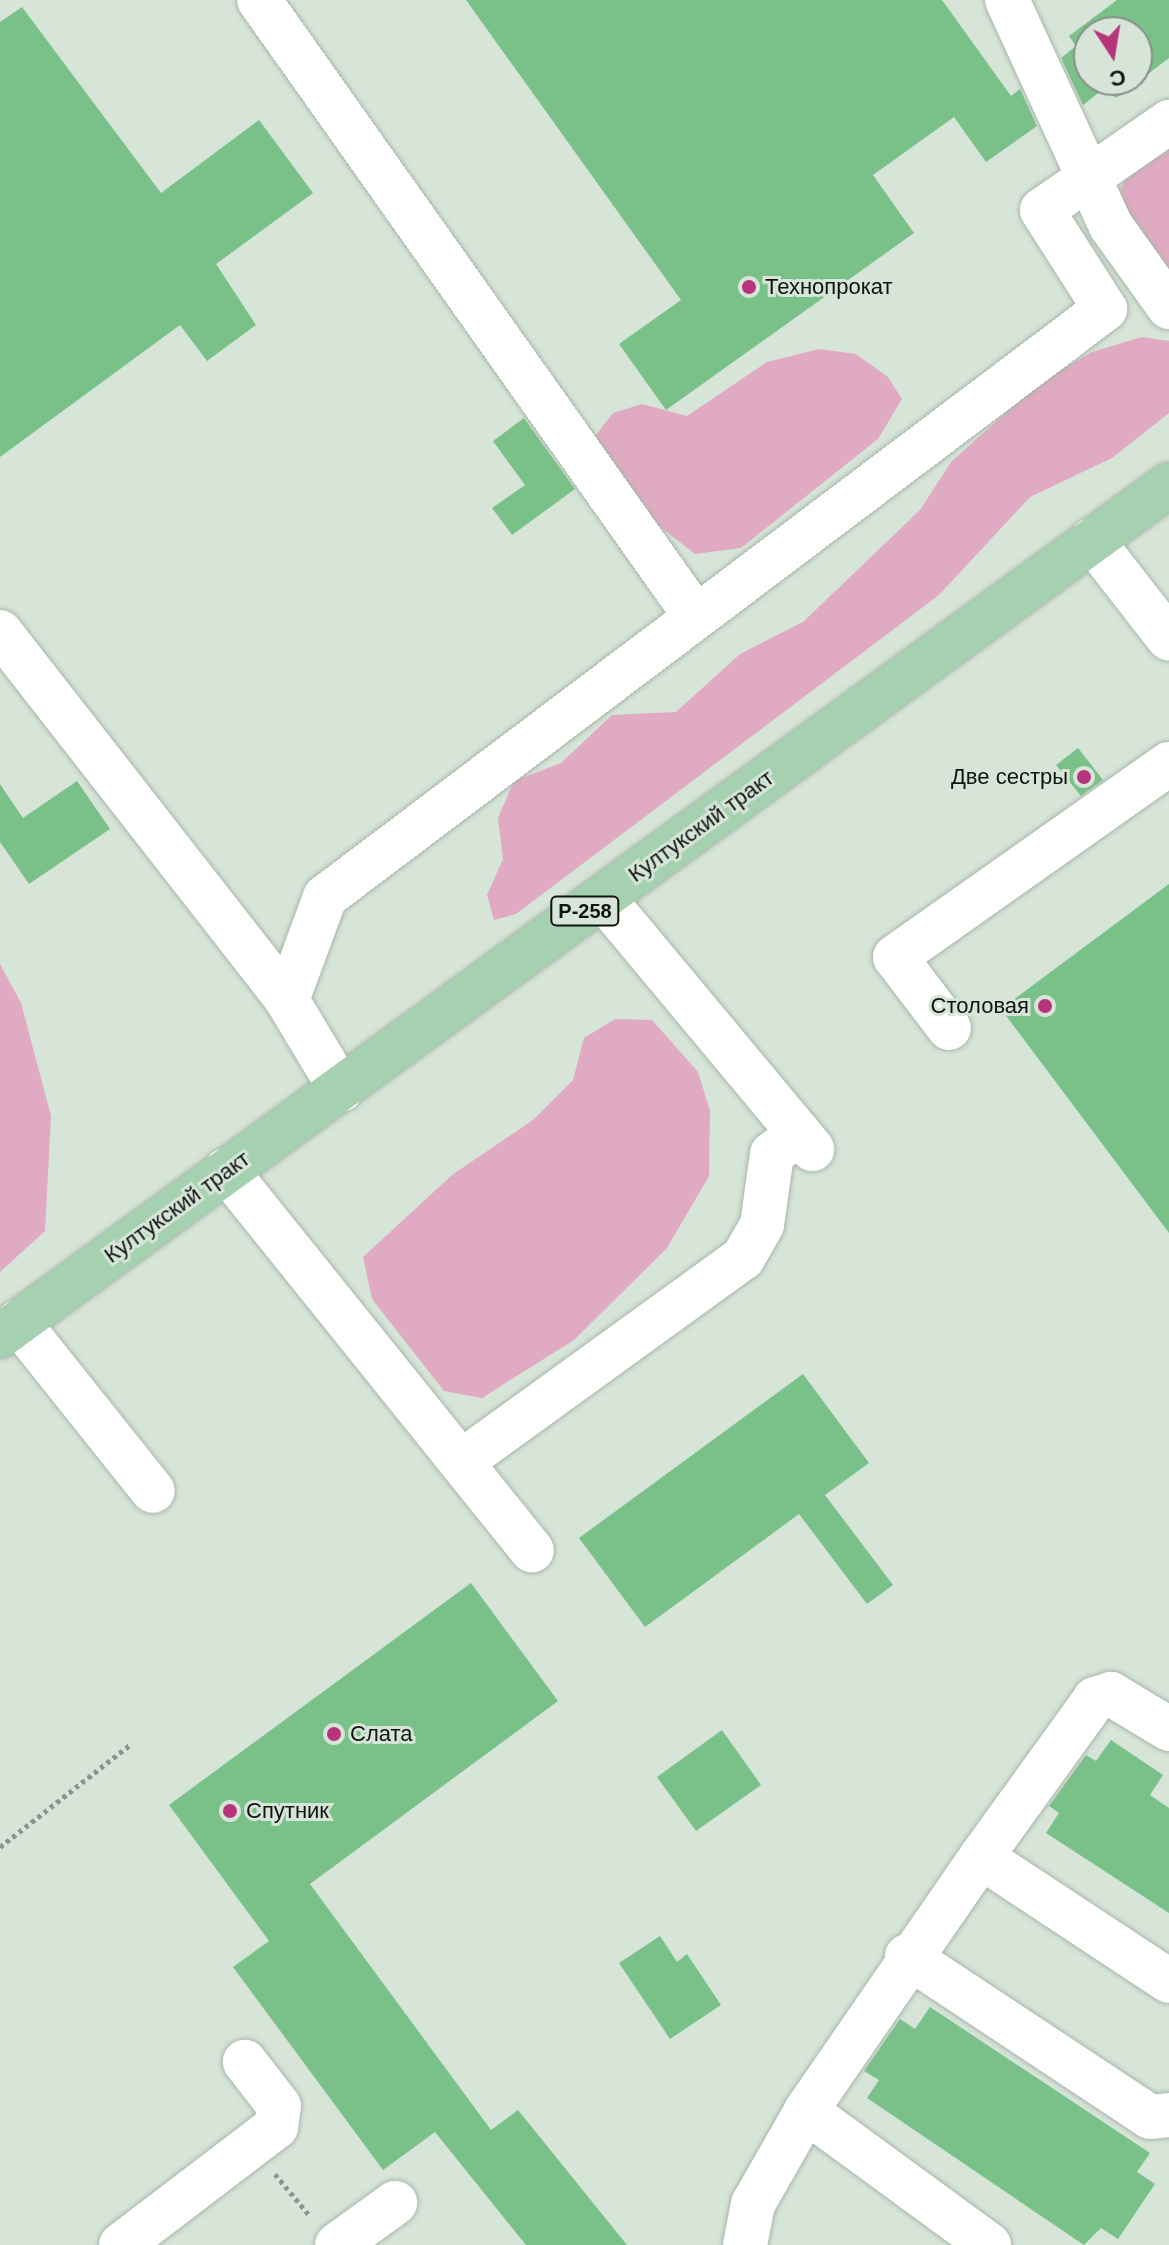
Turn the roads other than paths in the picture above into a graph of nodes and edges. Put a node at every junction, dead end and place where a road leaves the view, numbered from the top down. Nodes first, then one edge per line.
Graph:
1 (259, 0) edge
2 (1007, 0) edge
3 (1169, 122) edge
4 (1087, 176) junction
5 (1105, 309) junction
6 (1169, 485) edge
7 (1092, 540) junction
8 (696, 617) junction
9 (1164, 622) edge
10 (0, 632) edge
11 (1169, 764) edge
12 (603, 898) junction
13 (287, 1000) junction
14 (949, 1028) dead end
15 (341, 1090) junction
16 (226, 1170) junction
17 (9, 1329) edge
18 (461, 1462) junction
19 (153, 1491) dead end
20 (532, 1550) dead end
21 (1169, 1729) edge
22 (981, 1857) junction
23 (907, 1956) junction
24 (1169, 1981) edge
25 (245, 2062) dead end
26 (806, 2111) junction
27 (1169, 2115) edge
28 (395, 2203) dead end
29 (326, 2234) edge
30 (121, 2245) edge
31 (745, 2245) edge
32 (989, 2245) edge

1 - 8 lane
2 - 4 lane
3 - 4 lane
4 - 5 lane
4 - 5 lane
5 - 8 lane
6 - 7 main road, Култукский тракт / Р-258
7 - 9 lane
7 - 12 main road, Култукский тракт / Р-258
8 - 13 lane
10 - 13 lane
11 - 14 lane
12 - 15 main road, Култукский тракт / Р-258
12 - 18 lane
13 - 15 lane
15 - 16 main road, Култукский тракт / Р-258
16 - 17 main road, Култукский тракт / Р-258
16 - 18 lane
17 - 19 lane
18 - 20 lane
21 - 22 lane
22 - 23 lane
22 - 24 lane
23 - 26 lane
23 - 27 lane
25 - 30 lane
26 - 31 lane
26 - 32 lane
28 - 29 lane

